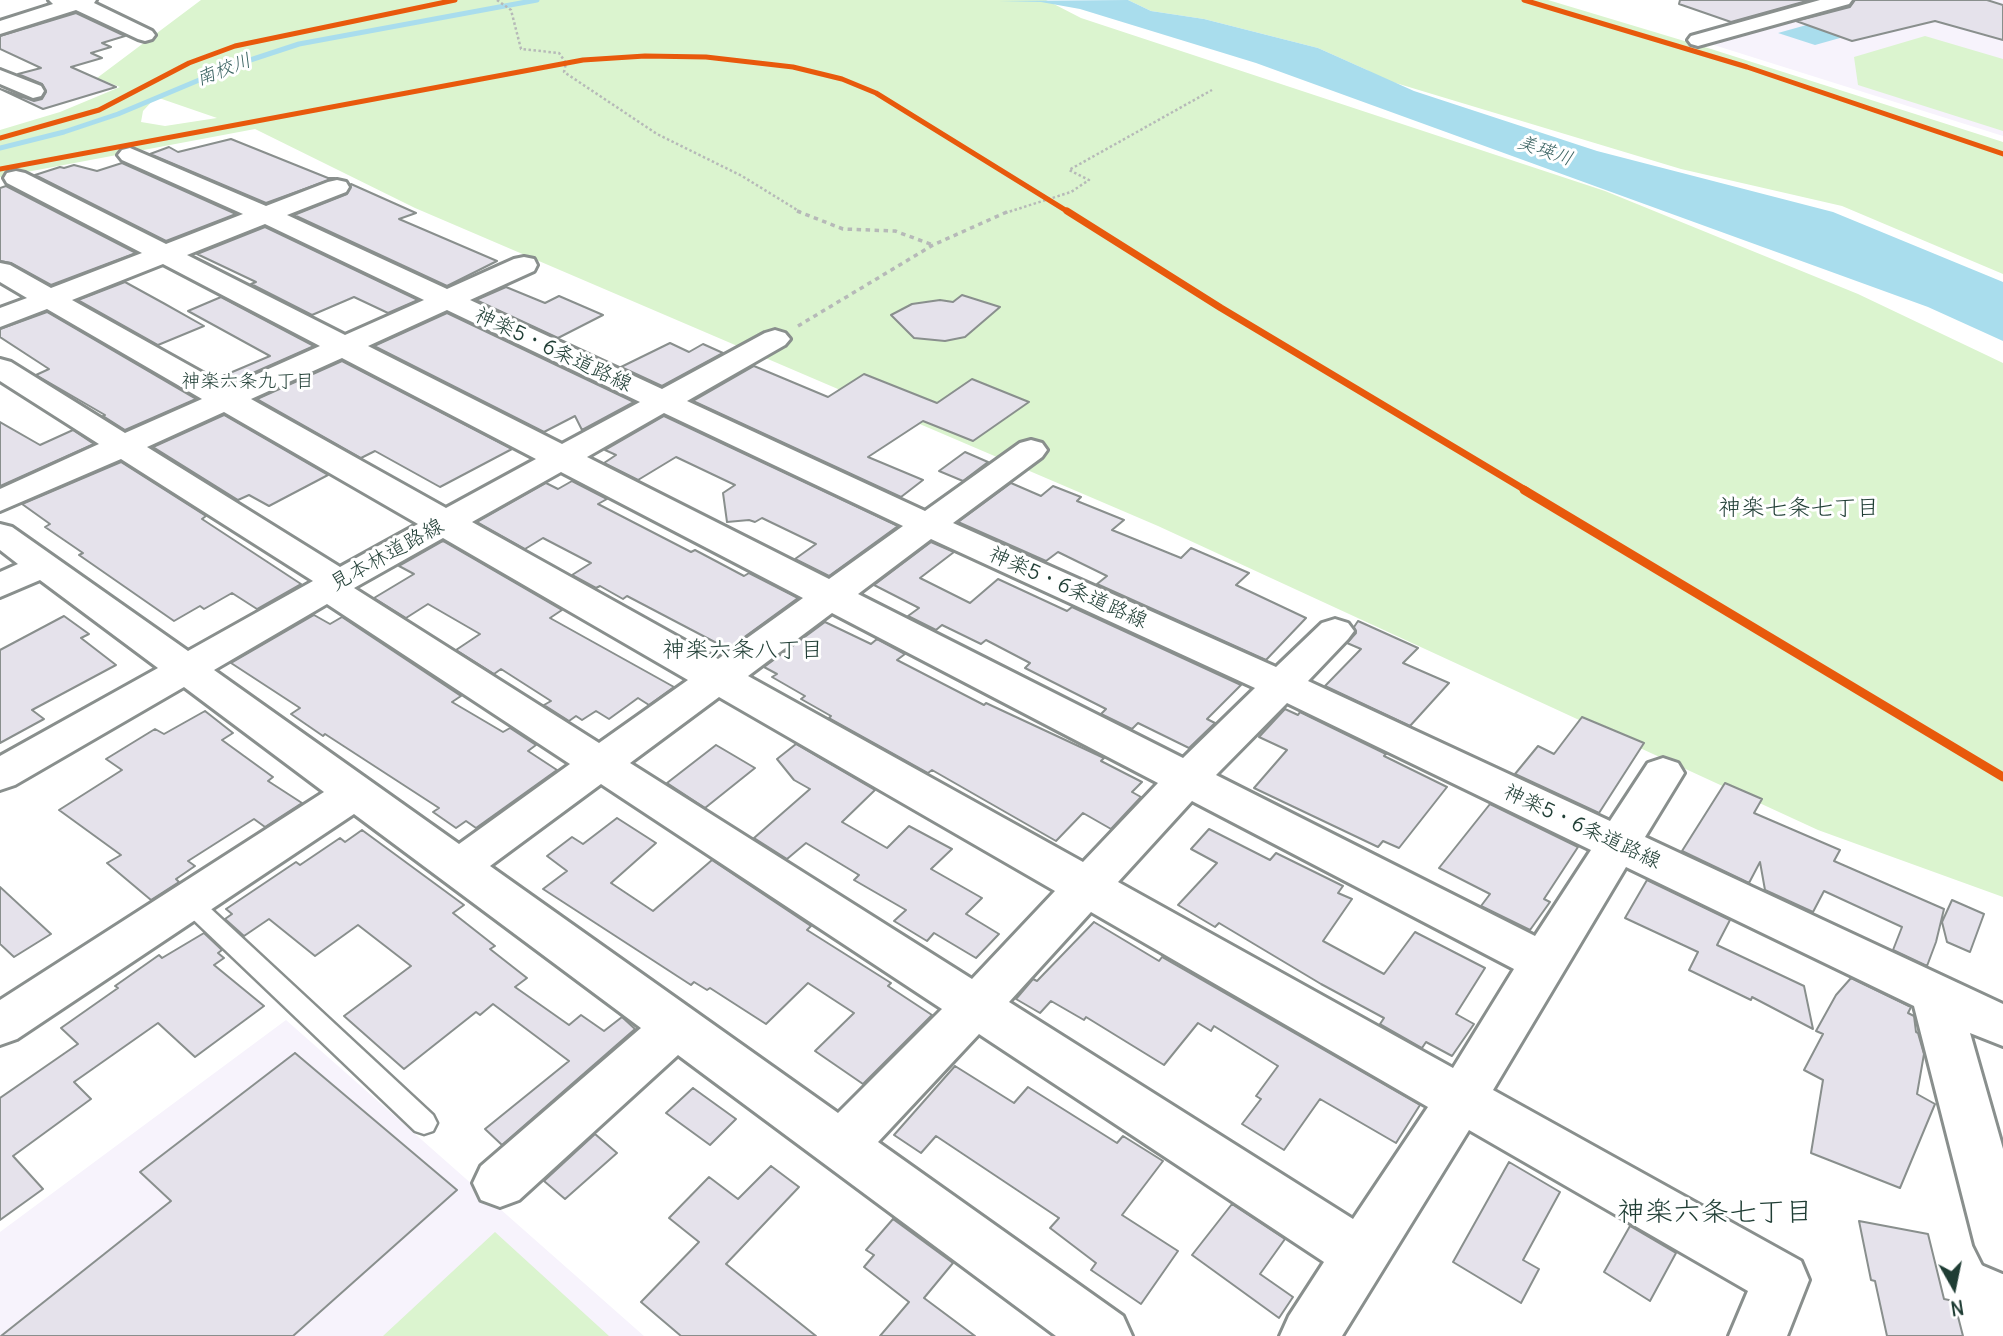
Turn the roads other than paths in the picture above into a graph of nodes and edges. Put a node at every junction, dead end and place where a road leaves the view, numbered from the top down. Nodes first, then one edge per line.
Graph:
1 (1842, 0) edge
2 (74, 1) edge
3 (0, 28) edge
4 (145, 35) dead end
5 (1698, 40) dead end
6 (0, 76) edge
7 (0, 101) edge
8 (130, 155) dead end
9 (16, 178) dead end
10 (337, 187) dead end
11 (266, 215) junction
12 (166, 255) junction
13 (524, 265) dead end
14 (0, 271) edge
15 (49, 299) junction
16 (447, 300) junction
17 (0, 318) edge
18 (775, 340) road end
19 (343, 346) junction
20 (0, 368) edge
21 (227, 399) junction
22 (662, 402) junction
23 (124, 445) junction
24 (1031, 450) dead end
25 (561, 458) junction
26 (0, 501) edge
27 (445, 523) junction
28 (928, 525) junction
29 (0, 534) edge
30 (43, 565) junction
31 (333, 585) junction
32 (0, 586) edge
33 (830, 596) junction
34 (1335, 631) dead end
35 (186, 669) junction
36 (718, 677) junction
37 (1281, 684) junction
38 (600, 763) junction
39 (1662, 772) dead end
40 (0, 775) edge
41 (1187, 779) junction
42 (355, 792) junction
43 (1618, 843) junction
44 (458, 867) junction
45 (1088, 886) junction
46 (188, 901) junction
47 (1542, 962) junction
48 (1935, 995) junction
49 (976, 1006) junction
50 (0, 1025) edge
51 (677, 1026) junction
52 (2003, 1026) edge
53 (1462, 1098) junction
54 (424, 1123) dead end
55 (841, 1145) junction
56 (500, 1183) dead end
57 (2003, 1245) edge
58 (1361, 1255) junction
59 (1103, 1336) edge
60 (1309, 1336) edge
61 (1758, 1336) edge

1 - 5 street
2 - 3 street
2 - 4 street
6 - 7 street
8 - 11 street, 神楽5・6条道路線
9 - 12 street
10 - 11 street
11 - 12 street
11 - 16 street, 神楽5・6条道路線
12 - 15 street
12 - 19 street
13 - 16 street
14 - 15 street
15 - 17 street
15 - 21 street
16 - 19 street
16 - 22 street, 神楽5・6条道路線
18 - 22 street, 見本林道路線
19 - 21 street
19 - 25 street
20 - 23 street
21 - 23 street
21 - 27 street
22 - 25 street, 見本林道路線
22 - 28 street, 神楽5・6条道路線
23 - 26 street
23 - 31 street
24 - 28 street
25 - 27 street, 見本林道路線
25 - 33 street
27 - 31 street, 見本林道路線
27 - 36 street
28 - 33 street
28 - 37 street, 神楽5・6条道路線
29 - 30 street
30 - 32 street
30 - 35 street
31 - 35 street, 見本林道路線
31 - 38 street
33 - 36 street
33 - 41 street
34 - 37 street
35 - 40 street, 見本林道路線
35 - 42 street
36 - 38 street
36 - 45 street
37 - 41 street
37 - 43 street, 神楽5・6条道路線
38 - 44 street
38 - 49 street
39 - 43 street
41 - 45 street
41 - 47 street
42 - 44 street
42 - 46 street
43 - 47 street
43 - 48 street, 神楽5・6条道路線
44 - 51 street
45 - 49 street
45 - 53 street
46 - 50 street
46 - 54 lane
47 - 53 street
48 - 52 street, 神楽5・6条道路線
48 - 57 street
49 - 55 street
49 - 58 street
51 - 55 street
51 - 56 street
53 - 58 street
53 - 61 street
55 - 59 street
58 - 60 street

